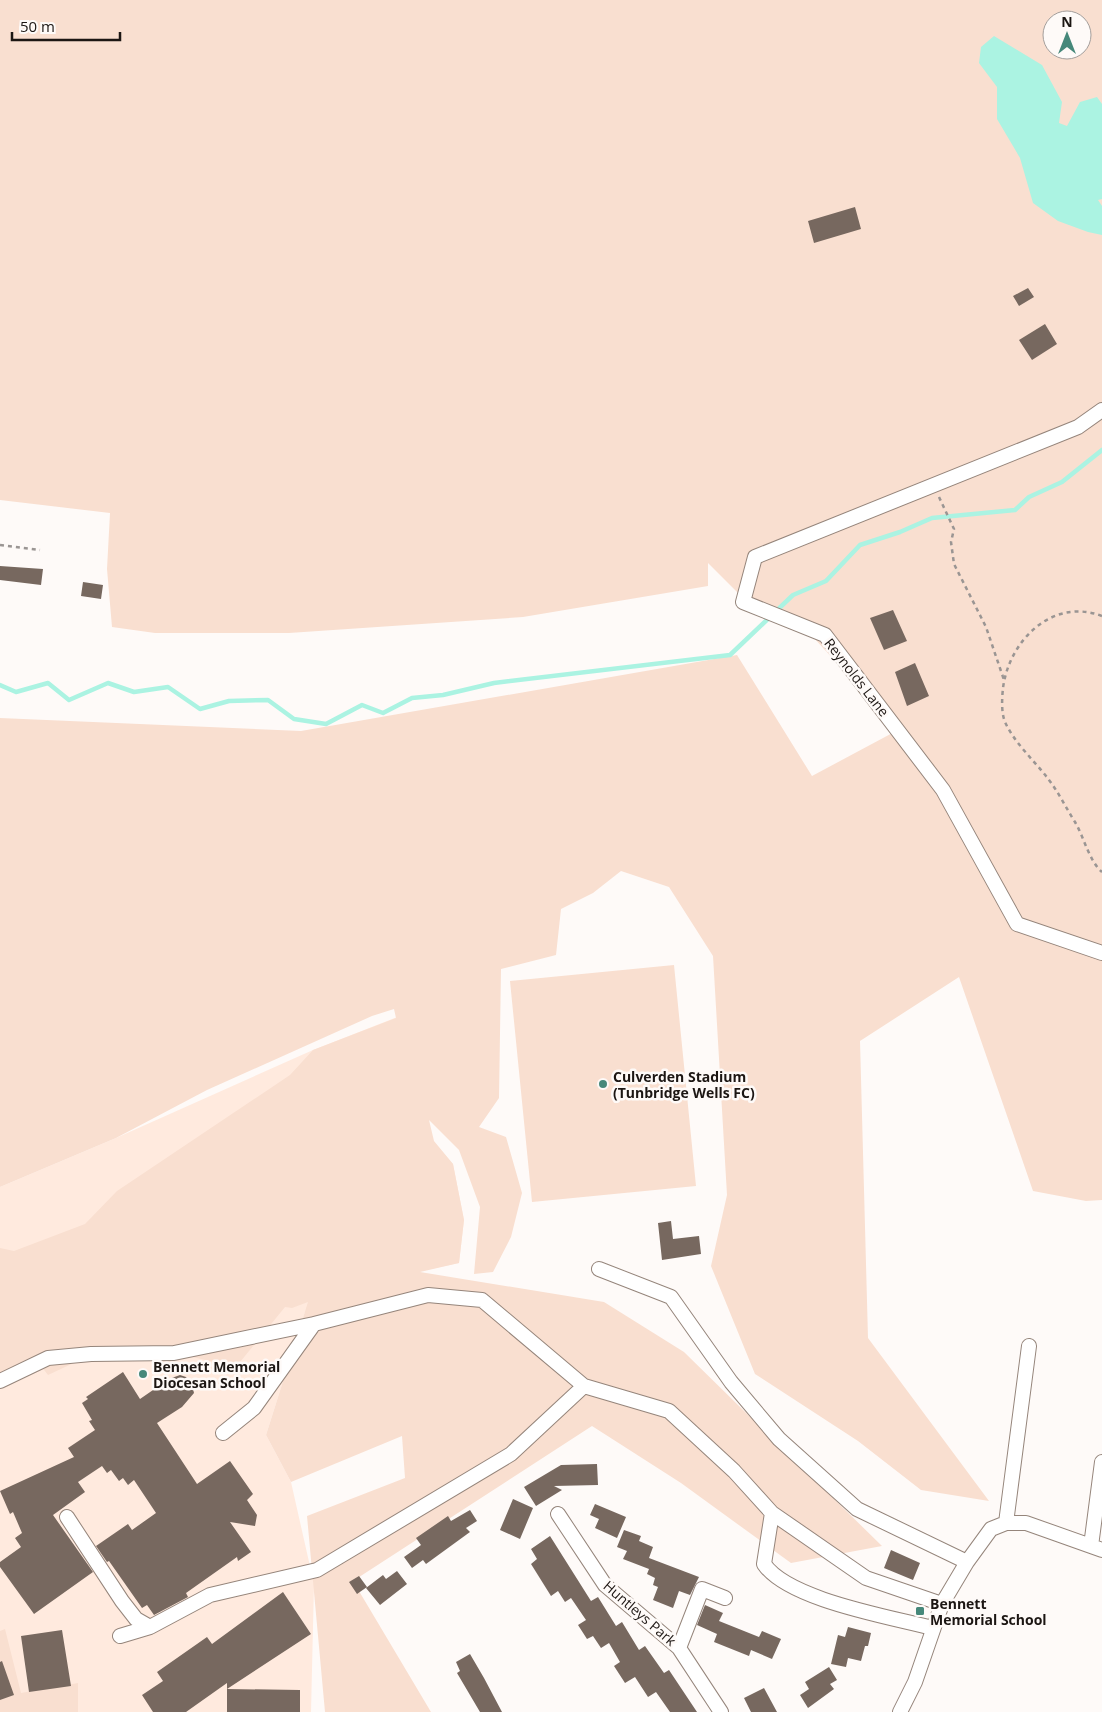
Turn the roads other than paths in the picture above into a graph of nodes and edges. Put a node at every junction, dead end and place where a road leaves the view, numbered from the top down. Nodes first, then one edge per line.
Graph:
1 (1102, 410) edge
2 (1102, 953) edge
3 (599, 1269) dead end
4 (314, 1324) junction
5 (1030, 1346) dead end
6 (0, 1381) edge
7 (584, 1386) junction
8 (223, 1433) dead end
9 (1102, 1462) edge
10 (772, 1513) junction
11 (558, 1514) dead end
12 (66, 1517) dead end
13 (1006, 1523) junction
14 (1096, 1548) edge
15 (967, 1562) junction
16 (725, 1598) dead end
17 (942, 1604) junction
18 (150, 1627) junction
19 (932, 1628) junction
20 (120, 1636) dead end
21 (679, 1648) junction
22 (722, 1712) edge
23 (900, 1712) edge

1 - 2 street, Reynolds Lane
3 - 15 street
4 - 6 street
4 - 7 street
4 - 8 street
5 - 13 street
7 - 10 street
7 - 18 street
9 - 14 street
10 - 17 street
10 - 19 street
11 - 21 street, Huntleys Park
12 - 18 street
13 - 14 street
13 - 15 street
15 - 17 street
16 - 21 street
17 - 19 street
18 - 20 street
19 - 23 street
21 - 22 street, Huntleys Park

